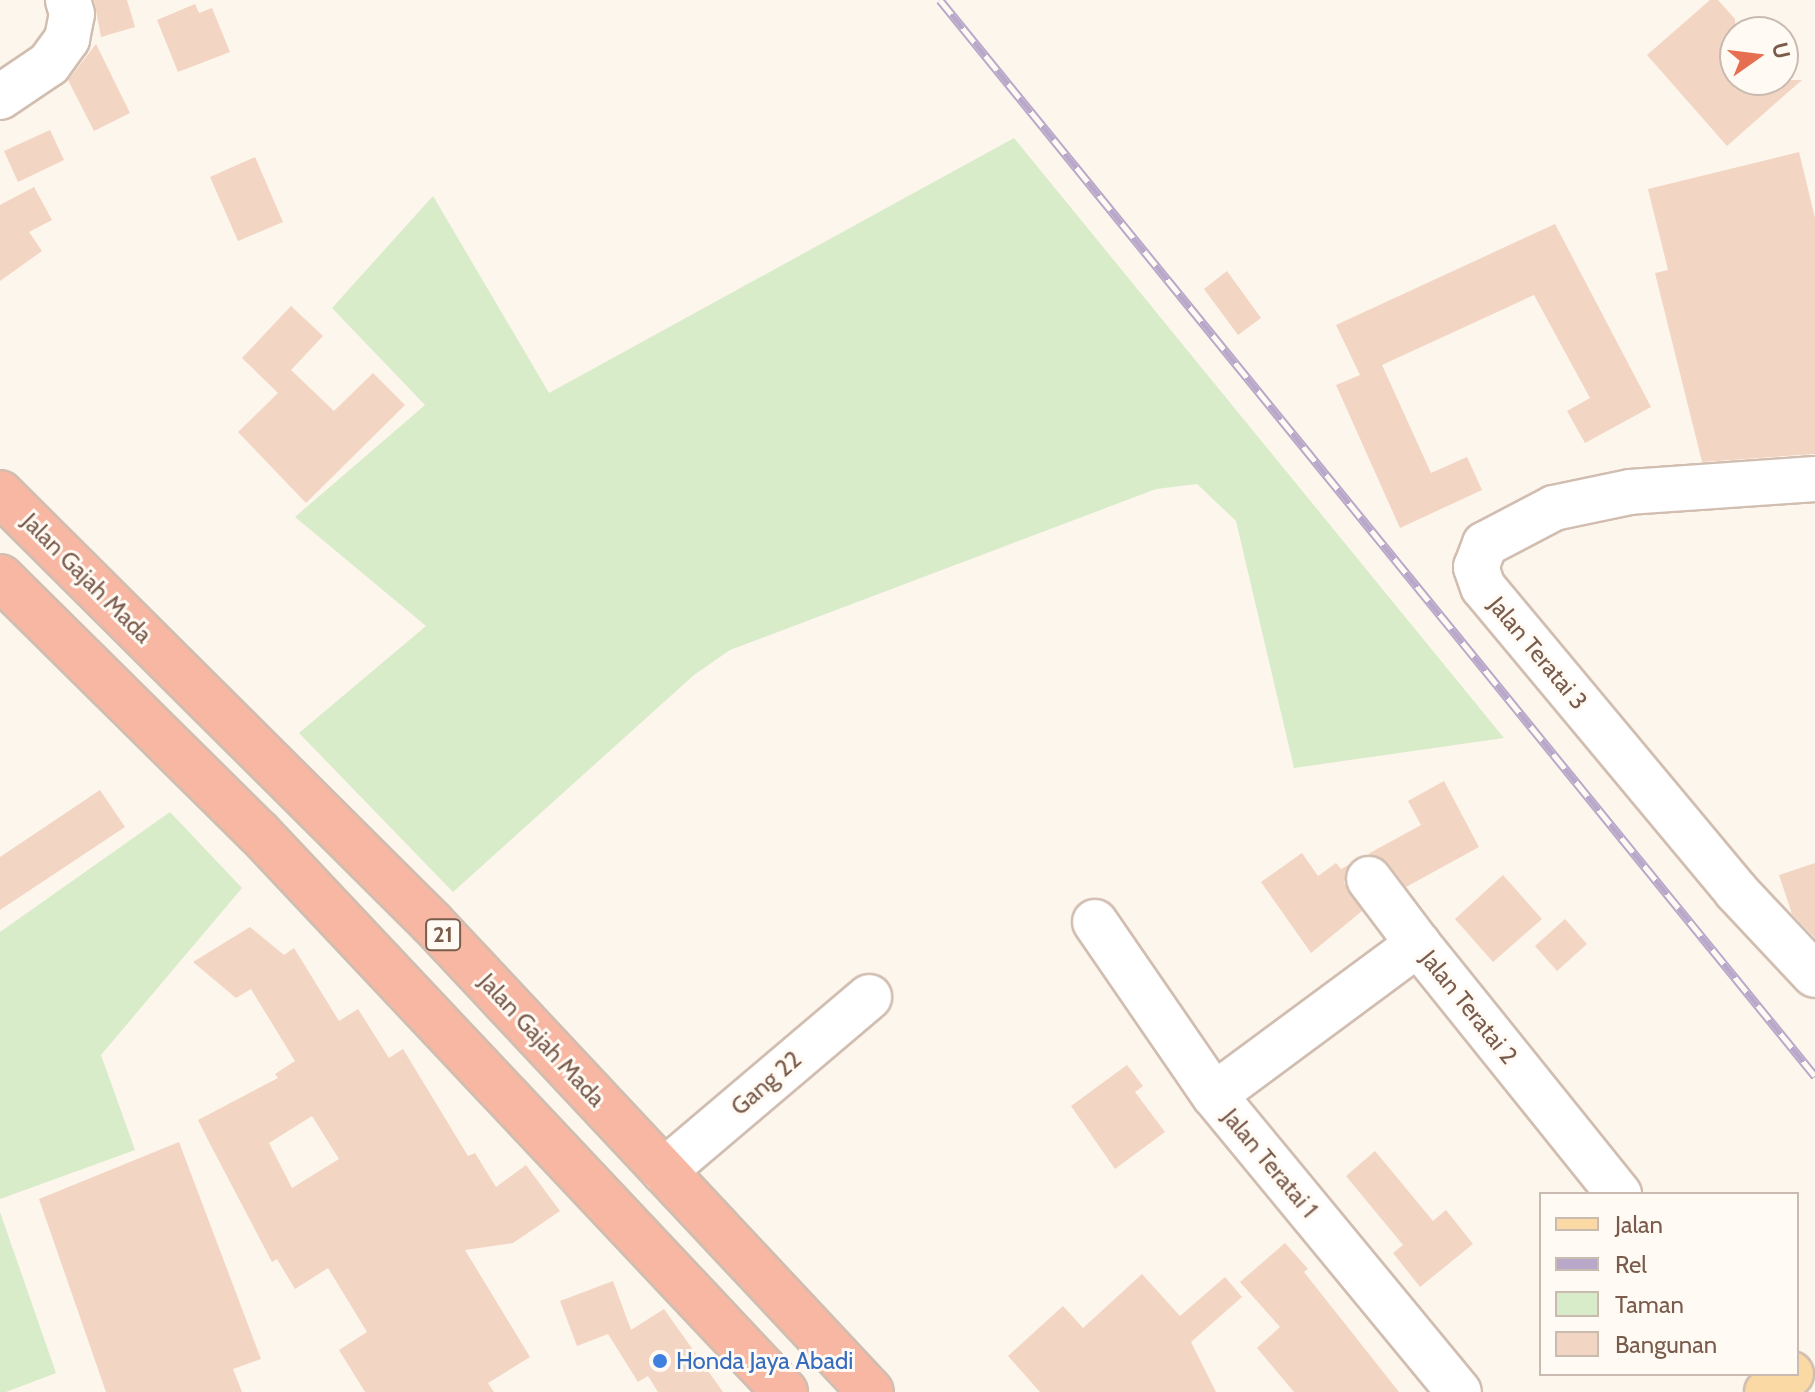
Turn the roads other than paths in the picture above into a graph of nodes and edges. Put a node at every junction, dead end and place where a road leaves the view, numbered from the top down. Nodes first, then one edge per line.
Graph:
1 (68, 0) edge
2 (0, 97) edge
3 (1815, 479) edge
4 (0, 493) edge
5 (46, 538) junction
6 (2, 579) edge
7 (1369, 879) dead end
8 (1095, 922) dead end
9 (1418, 944) junction
10 (1814, 973) edge
11 (869, 997) dead end
12 (1214, 1095) junction
13 (664, 1171) junction
14 (1617, 1192) edge
15 (785, 1392) edge
16 (871, 1392) edge
17 (1459, 1392) edge

1 - 2 street
3 - 10 street, Jalan Teratai 3
4 - 5 highway, Jalan Gajah Mada / 21
5 - 6 highway
5 - 13 highway, Jalan Gajah Mada / 21
6 - 15 highway
7 - 9 street
8 - 12 street, Jalan Teratai 1
9 - 12 street, Jalan Teratai 2
9 - 14 street, Jalan Teratai 2
11 - 13 street, Gang 22
12 - 17 street, Jalan Teratai 1
13 - 16 highway, Jalan Gajah Mada / 21

